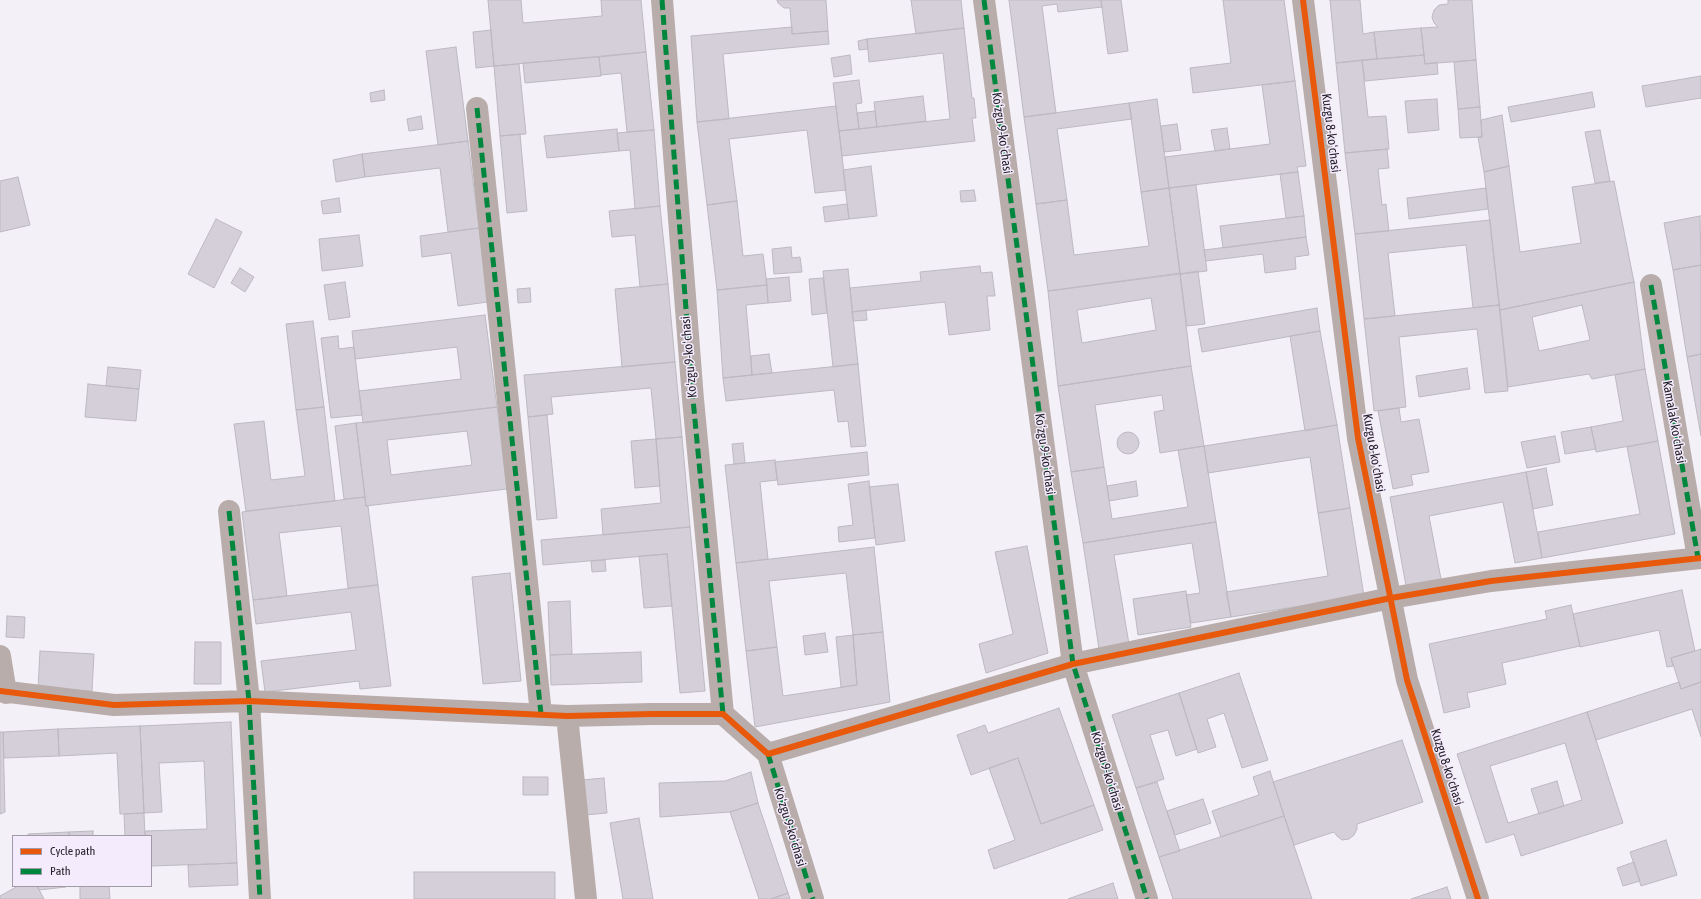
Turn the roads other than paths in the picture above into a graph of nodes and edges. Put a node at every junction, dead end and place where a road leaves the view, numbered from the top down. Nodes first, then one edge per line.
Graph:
1 (662, 0) edge
2 (984, 0) edge
3 (1303, 0) edge
4 (476, 108) dead end
5 (1651, 285) dead end
6 (229, 511) dead end
7 (1699, 558) edge
8 (1391, 598) junction
9 (0, 656) edge
10 (1073, 664) junction
11 (3, 692) edge
12 (249, 701) junction
13 (542, 714) junction
14 (723, 714) junction
15 (567, 716) junction
16 (768, 754) junction
17 (260, 899) edge
18 (586, 899) edge
19 (813, 899) edge
20 (1147, 899) edge
21 (1478, 899) edge

1 - 14 street, Koʻzgu 9-koʻchasi
2 - 10 street, Koʻzgu 9-koʻchasi
3 - 8 street, Kuzgu 8-koʻchasi
4 - 13 street
5 - 7 street, Kamalak koʻchasi
6 - 12 street
7 - 8 street
8 - 10 street
8 - 21 street, Kuzgu 8-koʻchasi
9 - 11 street
10 - 16 street
10 - 20 street, Koʻzgu 9-koʻchasi
11 - 12 street
12 - 13 street
12 - 17 street
13 - 15 street
14 - 15 street
14 - 16 street
15 - 18 street
16 - 19 street, Koʻzgu 9-koʻchasi

